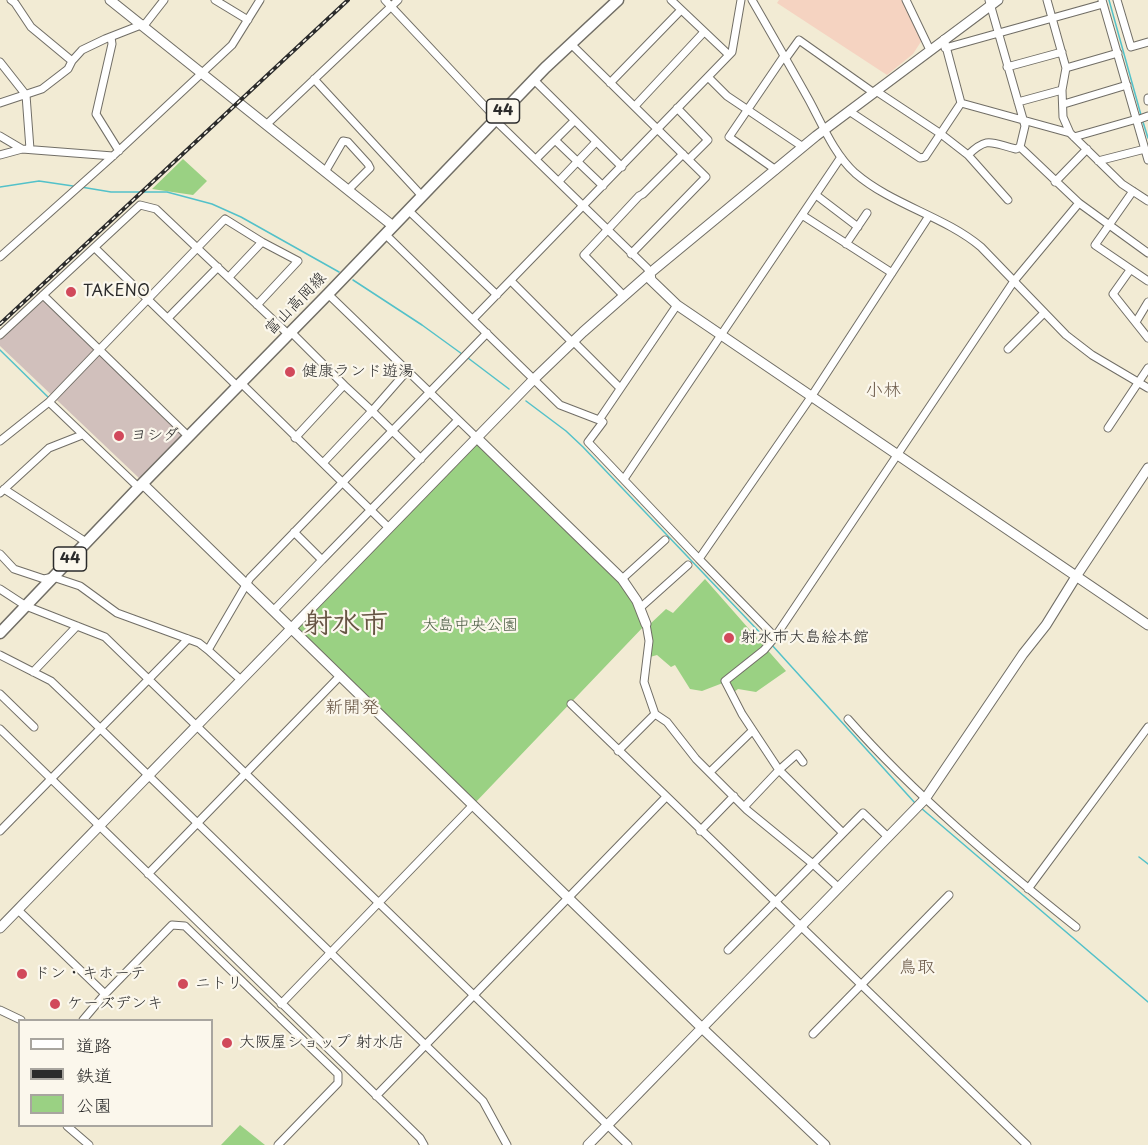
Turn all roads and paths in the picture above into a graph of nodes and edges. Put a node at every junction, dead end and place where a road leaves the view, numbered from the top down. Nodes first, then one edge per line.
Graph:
1 (11, 0) edge
2 (110, 0) edge
3 (164, 0) edge
4 (215, 0) edge
5 (260, 0) edge
6 (385, 0) edge
7 (398, 0) edge
8 (618, 0) edge
9 (671, 0) edge
10 (741, 0) edge
11 (753, 0) edge
12 (906, 0) edge
13 (1047, 0) edge
14 (1117, 0) edge
15 (992, 2) edge
16 (1102, 2) edge
17 (391, 6) junction
18 (681, 10) junction
19 (1052, 18) junction
20 (248, 20) junction
21 (143, 25) junction
22 (704, 32) junction
23 (998, 33) junction
24 (111, 37) junction
25 (1148, 42) edge
26 (944, 43) junction
27 (571, 44) junction
28 (930, 50) junction
29 (1062, 52) junction
30 (1118, 53) junction
31 (729, 55) junction
32 (785, 57) junction
33 (72, 60) junction
34 (0, 62) edge
35 (1007, 67) junction
36 (1066, 68) junction
37 (202, 73) junction
38 (708, 77) junction
39 (314, 79) junction
40 (534, 80) junction
41 (610, 82) junction
42 (1127, 85) junction
43 (1062, 90) junction
44 (875, 92) junction
45 (26, 95) junction
46 (1018, 102) junction
47 (0, 103) edge
48 (961, 104) junction
49 (1064, 104) junction
50 (635, 106) junction
51 (677, 108) junction
52 (748, 110) junction
53 (849, 111) junction
54 (1142, 118) edge
55 (495, 120) junction
56 (574, 120) junction
57 (1023, 121) junction
58 (266, 125) junction
59 (658, 129) junction
60 (824, 130) junction
61 (941, 134) junction
62 (1072, 135) junction
63 (0, 136) edge
64 (555, 140) junction
65 (596, 142) junction
66 (803, 147) junction
67 (1020, 147) junction
68 (26, 149) junction
69 (1087, 149) junction
70 (1145, 149) junction
71 (116, 154) junction
72 (683, 154) junction
73 (968, 154) junction
74 (0, 155) edge
75 (841, 157) junction
76 (536, 159) junction
77 (689, 159) junction
78 (1148, 160) edge
79 (1098, 161) junction
80 (577, 162) junction
81 (622, 167) junction
82 (776, 170) junction
83 (325, 172) junction
84 (559, 181) junction
85 (1055, 182) junction
86 (603, 186) junction
87 (348, 190) junction
88 (1133, 191) junction
89 (816, 195) junction
90 (422, 196) junction
91 (1008, 200) dead end
92 (1148, 201) edge
93 (1079, 203) junction
94 (584, 206) junction
95 (408, 210) junction
96 (867, 213) dead end
97 (802, 215) junction
98 (929, 216) junction
99 (1109, 225) junction
100 (393, 226) junction
101 (858, 227) junction
102 (608, 230) junction
103 (385, 234) junction
104 (262, 242) junction
105 (846, 244) junction
106 (95, 248) junction
107 (199, 249) junction
108 (1148, 253) edge
109 (631, 254) junction
110 (0, 257) edge
111 (218, 267) junction
112 (1130, 270) junction
113 (650, 273) junction
114 (892, 273) junction
115 (229, 277) junction
116 (511, 281) junction
117 (1014, 281) junction
118 (1148, 281) edge
119 (328, 294) junction
120 (43, 295) junction
121 (496, 295) junction
122 (624, 296) junction
123 (148, 301) junction
124 (1148, 302) edge
125 (257, 305) junction
126 (677, 305) junction
127 (1044, 313) junction
128 (168, 318) junction
129 (473, 319) junction
130 (1136, 322) junction
131 (290, 333) junction
132 (487, 333) junction
133 (0, 335) edge
134 (721, 335) junction
135 (1148, 338) edge
136 (573, 342) junction
137 (1008, 349) dead end
138 (99, 351) junction
139 (1148, 368) edge
140 (407, 371) junction
141 (534, 380) junction
142 (1138, 382) junction
143 (239, 384) junction
144 (344, 385) junction
145 (620, 388) junction
146 (1148, 388) edge
147 (429, 392) junction
148 (811, 397) junction
149 (49, 402) junction
150 (372, 411) junction
151 (458, 420) junction
152 (603, 422) dead end
153 (1108, 428) dead end
154 (392, 431) junction
155 (82, 435) junction
156 (188, 436) junction
157 (296, 438) junction
158 (477, 438) junction
159 (0, 441) edge
160 (897, 455) junction
161 (421, 459) junction
162 (323, 463) junction
163 (1148, 468) edge
164 (624, 479) junction
165 (342, 482) junction
166 (141, 484) junction
167 (2, 491) edge
168 (371, 510) junction
169 (389, 528) junction
170 (294, 532) junction
171 (664, 540) dead end
172 (86, 542) junction
173 (0, 554) edge
174 (699, 559) junction
175 (322, 560) junction
176 (688, 565) dead end
177 (1077, 575) junction
178 (53, 577) junction
179 (622, 579) junction
180 (246, 584) junction
181 (0, 590) edge
182 (26, 606) junction
183 (640, 608) junction
184 (273, 611) junction
185 (646, 624) joint
186 (1148, 625) edge
187 (77, 627) junction
188 (290, 628) junction
189 (0, 633) edge
190 (775, 637) junction
191 (188, 639) junction
192 (208, 650) junction
193 (0, 655) edge
194 (33, 672) junction
195 (339, 676) junction
196 (149, 679) junction
197 (241, 680) junction
198 (0, 694) edge
199 (571, 705) dead end
200 (655, 714) junction
201 (848, 719) dead end
202 (196, 726) junction
203 (34, 727) dead end
204 (1148, 727) edge
205 (0, 729) edge
206 (102, 729) junction
207 (752, 731) junction
208 (618, 751) junction
209 (803, 762) dead end
210 (779, 770) junction
211 (710, 772) junction
212 (246, 774) junction
213 (148, 776) junction
214 (52, 780) junction
215 (734, 796) junction
216 (666, 797) junction
217 (925, 799) junction
218 (473, 805) junction
219 (744, 807) junction
220 (198, 823) junction
221 (98, 827) junction
222 (0, 831) edge
223 (700, 831) junction
224 (843, 833) junction
225 (888, 837) junction
226 (813, 864) junction
227 (148, 874) junction
228 (838, 887) junction
229 (1028, 889) junction
230 (949, 895) dead end
231 (568, 897) junction
232 (378, 902) junction
233 (776, 903) junction
234 (18, 910) junction
235 (801, 926) junction
236 (1076, 927) dead end
237 (0, 928) edge
238 (728, 950) dead end
239 (330, 951) junction
240 (861, 986) junction
241 (105, 994) junction
242 (474, 995) junction
243 (281, 1004) junction
244 (0, 1010) edge
245 (19, 1019) edge
246 (84, 1019) edge
247 (702, 1028) junction
248 (813, 1034) dead end
249 (425, 1045) junction
250 (376, 1096) junction
251 (607, 1125) junction
252 (69, 1127) edge
253 (89, 1145) edge
254 (278, 1145) edge
255 (424, 1145) edge
256 (507, 1145) edge
257 (588, 1145) edge
258 (628, 1145) edge
259 (825, 1145) edge
260 (1027, 1145) edge

1 - 33 street
2 - 21 street
3 - 21 street
4 - 20 street
5 - 20 street
6 - 17 street
7 - 17 street
8 - 27 main road, 富山高岡線 / 44
9 - 18 street
10 - 31 street
11 - 32 street
12 - 28 street
13 - 19 street
14 - 25 street
15 - 23 street
15 - 26 street
16 - 19 street
16 - 30 street
17 - 39 street
17 - 55 street
18 - 22 street
18 - 41 street
19 - 23 street
19 - 29 street
20 - 37 street
21 - 24 street
21 - 37 street
22 - 31 street
22 - 50 street
23 - 26 street
23 - 35 street
24 - 33 street
24 - 71 street
26 - 28 street
26 - 48 street
27 - 40 main road, 富山高岡線 / 44
27 - 41 street
28 - 44 street
29 - 35 street
29 - 36 street
30 - 36 street
30 - 42 street
31 - 38 street
32 - 44 street
32 - 52 street
32 - 60 street
33 - 45 street
34 - 45 street
35 - 46 street
36 - 43 street
37 - 58 street
37 - 71 street
38 - 51 street
38 - 52 street
39 - 58 street
39 - 90 street
40 - 55 main road, 富山高岡線 / 44
40 - 56 street
41 - 50 street
42 - 49 street
42 - 54 street
43 - 46 street
43 - 49 street
44 - 53 street
44 - 61 street
45 - 47 street
45 - 68 street
46 - 57 street
48 - 57 street
48 - 61 street
49 - 62 street
50 - 59 street
51 - 59 street
51 - 77 street
52 - 66 street
52 - 82 street
53 - 60 street
53 - 61 street
54 - 62 street
54 - 70 street
55 - 76 street
55 - 90 main road, 富山高岡線 / 44
56 - 64 street
56 - 65 street
57 - 62 street
57 - 67 street
58 - 83 street
59 - 72 street
59 - 81 street
60 - 66 street
60 - 75 street
61 - 73 street
62 - 69 street
63 - 68 street
64 - 76 street
64 - 80 street
65 - 80 street
65 - 81 street
66 - 82 street
67 - 73 street
67 - 85 street
68 - 71 street
68 - 74 street
69 - 79 street
69 - 85 street
70 - 78 street
70 - 79 street
71 - 110 street
72 - 77 street
72 - 102 street
73 - 91 street
75 - 89 street
75 - 98 street
76 - 84 street
77 - 109 street
79 - 88 street
80 - 84 street
80 - 86 street
81 - 86 street
82 - 113 street
83 - 87 street
83 - 87 street
84 - 94 street
85 - 93 street
86 - 94 street
87 - 100 street
88 - 92 street
88 - 99 street
89 - 97 street
89 - 101 street
90 - 95 main road, 富山高岡線 / 44
93 - 99 street
93 - 117 street
94 - 102 street
94 - 116 street
95 - 100 main road, 富山高岡線 / 44
95 - 121 street
96 - 101 street
97 - 105 street
97 - 134 street
98 - 114 street
98 - 117 street
99 - 108 street
99 - 112 street
100 - 103 main road, 富山高岡線 / 44
101 - 105 street
102 - 109 street
102 - 122 street
103 - 119 main road, 富山高岡線 / 44
103 - 129 street
104 - 107 street
104 - 115 street
104 - 125 street
105 - 114 street
106 - 107 street
106 - 120 street
106 - 123 street
107 - 111 street
107 - 123 street
109 - 113 street
111 - 115 street
111 - 128 street
112 - 118 street
112 - 130 street
113 - 122 street
113 - 126 street
114 - 148 street
115 - 125 street
116 - 121 street
116 - 136 street
117 - 127 street
117 - 160 street
119 - 131 main road, 富山高岡線 / 44
119 - 140 street
120 - 133 street
120 - 138 street
121 - 129 street
122 - 136 street
123 - 128 street
123 - 138 street
124 - 130 street
125 - 131 street
126 - 134 street
126 - 145 street
127 - 137 street
127 - 142 street
128 - 143 street
129 - 132 street
130 - 135 street
131 - 143 main road, 富山高岡線 / 44
131 - 144 street
132 - 141 street
132 - 147 street
134 - 148 street
134 - 164 street
136 - 141 street
136 - 145 street
138 - 149 street
138 - 156 street
139 - 142 street
140 - 147 street
140 - 150 street
141 - 145 street
141 - 158 street
142 - 146 street
142 - 153 street
143 - 156 main road, 富山高岡線 / 44
143 - 157 street
144 - 150 street
144 - 157 street
147 - 151 street
147 - 154 street
148 - 160 street
148 - 174 street
149 - 155 street
149 - 159 street
150 - 154 street
150 - 162 street
151 - 158 street
151 - 161 street
152 - 164 street
154 - 161 street
154 - 165 street
155 - 166 street
155 - 167 street
156 - 166 main road, 富山高岡線 / 44
157 - 162 street
158 - 169 street
158 - 179 street
160 - 177 street
160 - 190 street
161 - 168 street
162 - 165 street
163 - 177 street
164 - 174 street
165 - 168 street
165 - 170 street
166 - 172 main road, 富山高岡線 / 44
166 - 180 street
167 - 172 street
168 - 169 street
168 - 175 street
169 - 188 street
170 - 175 street
170 - 180 street
171 - 179 street
172 - 178 main road, 富山高岡線 / 44
173 - 178 street
174 - 190 street
175 - 184 street
176 - 183 street
177 - 186 street
177 - 217 street
178 - 182 main road, 富山高岡線 / 44
178 - 191 street
179 - 183 street
180 - 184 street
180 - 192 street
181 - 182 street
182 - 187 street
182 - 189 main road, 富山高岡線 / 44
183 - 185 street
184 - 188 street
185 - 200 street
187 - 194 street
187 - 196 street
188 - 195 street
188 - 197 street
190 - 207 street
191 - 192 street
191 - 196 street
192 - 197 street
193 - 194 street
194 - 206 street
195 - 212 street
195 - 218 street
196 - 202 street
196 - 206 street
197 - 202 street
198 - 203 street
199 - 208 street
200 - 208 street
200 - 211 street
201 - 217 street
202 - 212 street
202 - 213 street
204 - 229 street
205 - 214 street
206 - 213 street
206 - 214 street
207 - 210 street
207 - 211 street
208 - 216 street
209 - 210 street
210 - 219 street
210 - 224 street
211 - 215 street
212 - 220 street
212 - 232 street
213 - 220 street
213 - 221 street
214 - 221 street
214 - 222 street
215 - 219 street
215 - 223 street
216 - 223 street
216 - 231 street
217 - 225 street
217 - 229 street
218 - 231 street
218 - 232 street
219 - 226 street
220 - 227 street
220 - 239 street
221 - 227 street
221 - 234 street
223 - 233 street
224 - 225 street
224 - 226 street
225 - 228 street
226 - 228 street
226 - 233 street
227 - 243 street
228 - 235 street
229 - 236 street
230 - 240 street
231 - 242 street
231 - 247 street
232 - 239 street
232 - 242 street
233 - 235 street
233 - 238 street
234 - 237 street
234 - 241 street
235 - 240 street
235 - 247 street
239 - 243 street
239 - 249 street
240 - 248 street
240 - 260 street
241 - 246 street
241 - 254 street
242 - 249 street
242 - 251 street
243 - 250 street
244 - 245 street
247 - 251 street
247 - 259 street
249 - 250 street
249 - 256 street
250 - 255 street
251 - 257 street
251 - 258 street
252 - 253 street

